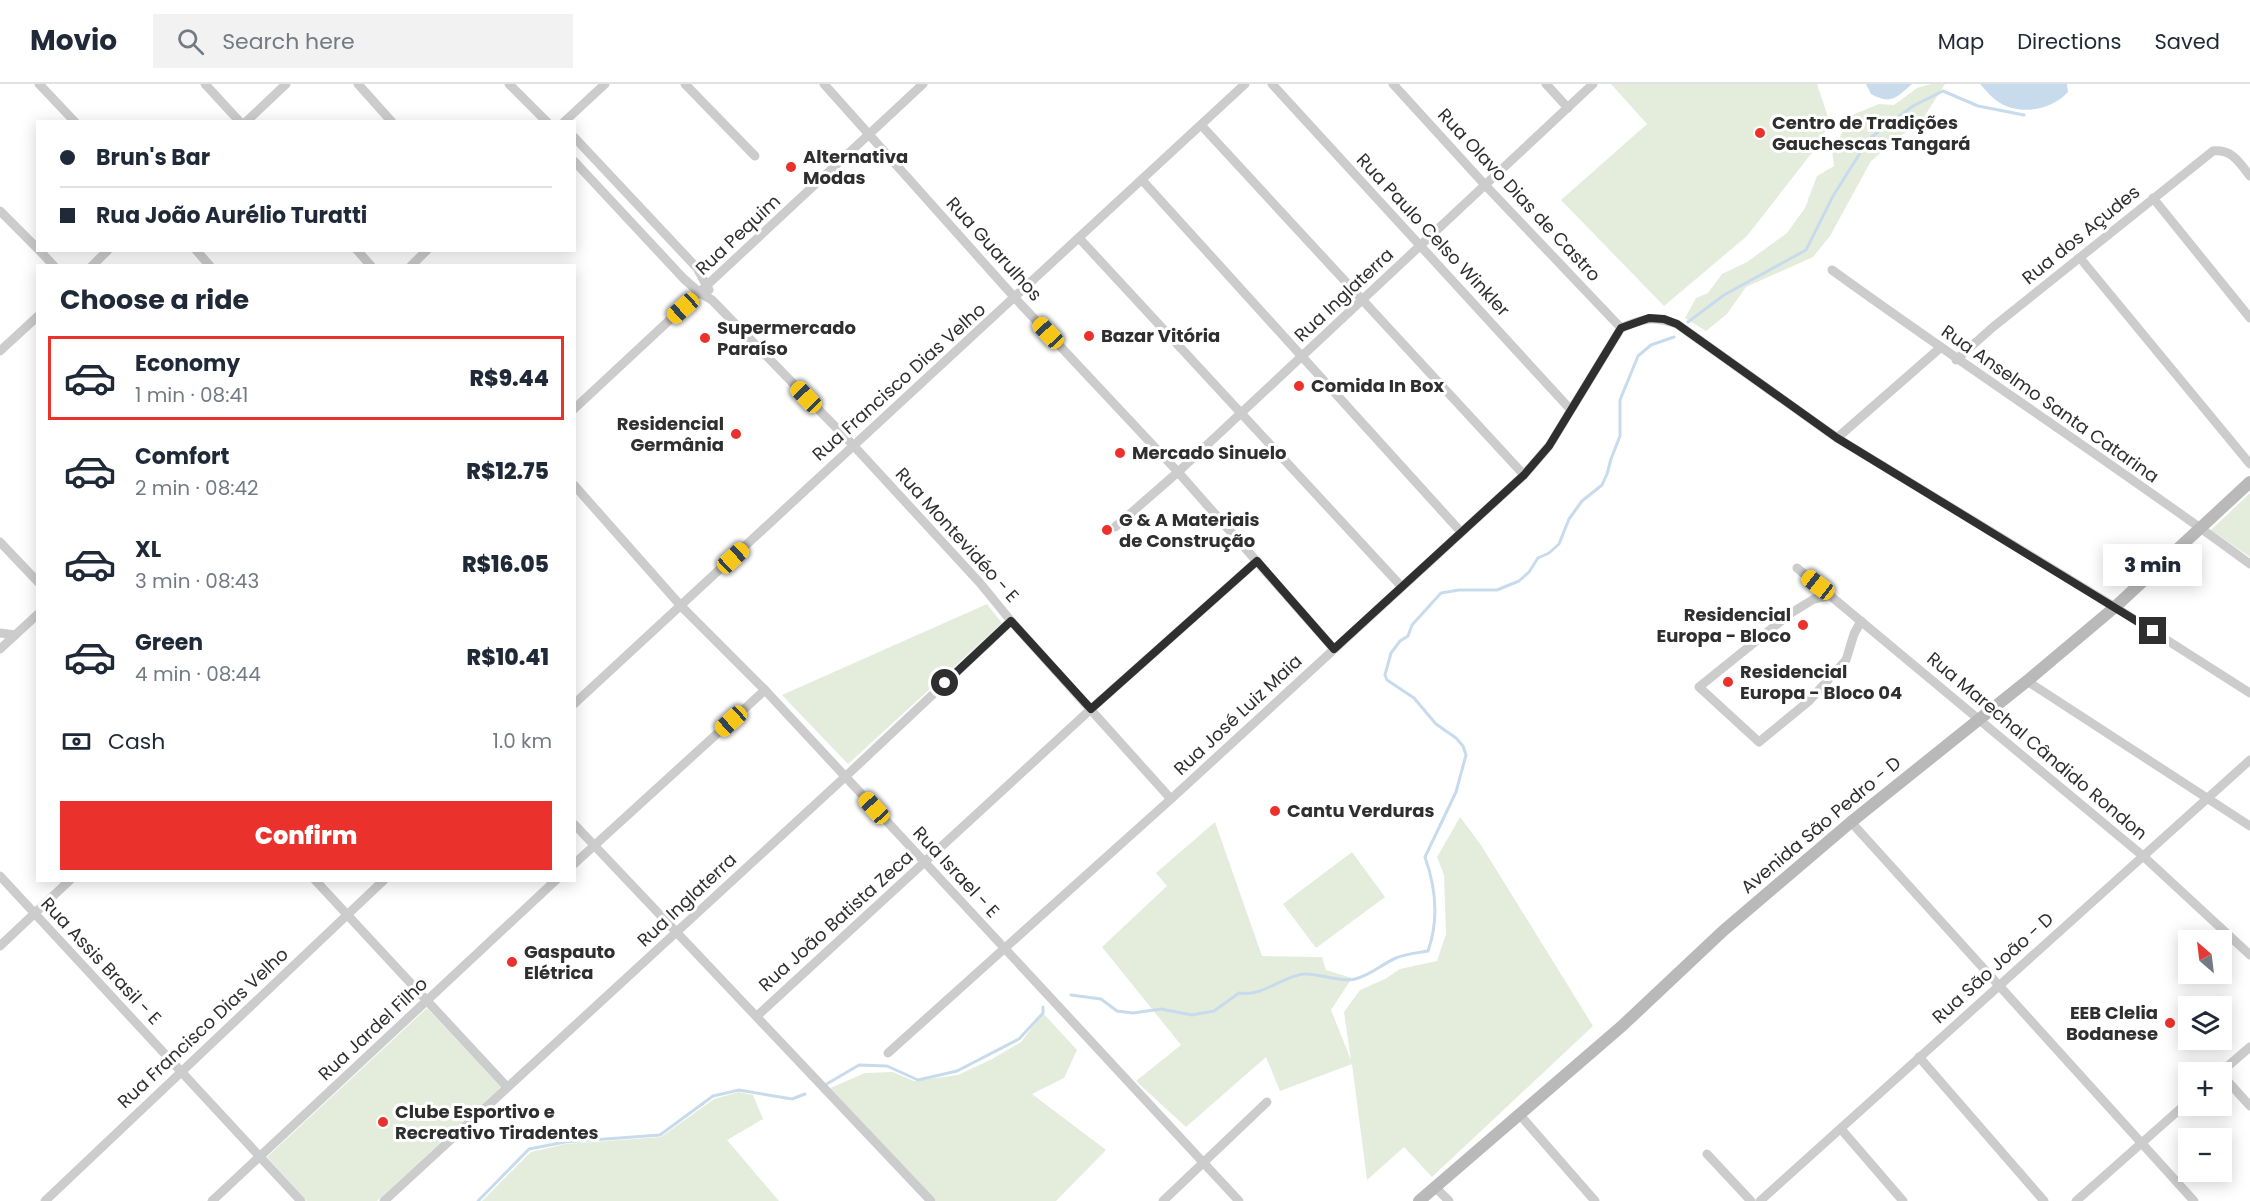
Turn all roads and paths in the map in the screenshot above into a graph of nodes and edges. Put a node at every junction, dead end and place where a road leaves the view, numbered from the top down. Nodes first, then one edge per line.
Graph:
1 (39, 84) edge
2 (205, 84) edge
3 (286, 84) edge
4 (358, 84) edge
5 (509, 84) edge
6 (605, 84) edge
7 (685, 84) edge
8 (824, 84) edge
9 (923, 84) edge
10 (1245, 84) edge
11 (1272, 84) edge
12 (1393, 84) edge
13 (1546, 84) edge
14 (1593, 84) edge
15 (1568, 108) junction
16 (73, 120) edge
17 (238, 120) edge
18 (248, 120) edge
19 (390, 120) edge
20 (544, 120) edge
21 (566, 120) edge
22 (1201, 125) junction
23 (870, 135) junction
24 (576, 139) edge
25 (755, 156) dead end
26 (576, 163) edge
27 (2250, 176) edge
28 (1142, 180) junction
29 (1486, 186) junction
30 (2153, 198) junction
31 (0, 211) edge
32 (1079, 238) junction
33 (1421, 246) junction
34 (36, 248) edge
35 (40, 252) edge
36 (106, 252) edge
37 (198, 252) edge
38 (359, 252) edge
39 (425, 252) edge
40 (2080, 258) junction
41 (52, 264) edge
42 (94, 264) edge
43 (208, 264) edge
44 (369, 264) edge
45 (413, 264) edge
46 (1832, 270) dead end
47 (704, 290) junction
48 (1015, 298) junction
49 (1363, 300) junction
50 (36, 318) edge
51 (2250, 318) edge
52 (1621, 328) junction
53 (1940, 348) junction
54 (0, 351) edge
55 (1302, 356) junction
56 (1956, 360) junction
57 (576, 407) edge
58 (1570, 409) junction
59 (1241, 412) junction
60 (1837, 438) junction
61 (853, 445) junction
62 (2250, 464) edge
63 (1178, 472) junction
64 (1524, 475) junction
65 (2250, 482) edge
66 (576, 488) edge
67 (1115, 528) dead end
68 (2201, 528) junction
69 (1461, 532) junction
70 (0, 542) edge
71 (1257, 561) junction
72 (2250, 564) edge
73 (1797, 568) dead end
74 (36, 580) edge
75 (1401, 586) junction
76 (1831, 595) junction
77 (681, 606) junction
78 (2115, 607) junction
79 (36, 616) edge
80 (1011, 621) junction
81 (1861, 621) junction
82 (0, 633) edge
83 (15, 635) junction
84 (0, 649) edge
85 (1334, 649) junction
86 (2027, 681) junction
87 (765, 690) junction
88 (2250, 693) edge
89 (576, 702) edge
90 (1091, 709) junction
91 (1979, 718) junction
92 (2250, 760) edge
93 (845, 777) junction
94 (2207, 798) junction
95 (1171, 799) junction
96 (1851, 822) junction
97 (576, 826) edge
98 (2250, 826) edge
99 (595, 845) junction
100 (2143, 856) junction
101 (576, 862) edge
102 (925, 863) junction
103 (0, 876) edge
104 (68, 882) edge
105 (317, 882) edge
106 (382, 882) edge
107 (554, 882) edge
108 (35, 914) junction
109 (347, 915) junction
110 (677, 932) junction
111 (0, 946) edge
112 (1005, 949) junction
113 (2250, 955) edge
114 (2000, 984) junction
115 (427, 1001) junction
116 (757, 1016) junction
117 (2250, 1047) edge
118 (888, 1053) dead end
119 (1919, 1057) junction
120 (2232, 1064) edge
121 (180, 1071) junction
122 (2232, 1086) edge
123 (507, 1087) junction
124 (1267, 1102) dead end
125 (2250, 1106) edge
126 (2178, 1111) edge
127 (1520, 1115) junction
128 (1840, 1129) junction
129 (2143, 1143) junction
130 (1707, 1154) dead end
131 (260, 1156) junction
132 (1204, 1161) junction
133 (1436, 1186) junction
134 (45, 1201) edge
135 (212, 1201) edge
136 (301, 1201) edge
137 (384, 1201) edge
138 (931, 1201) edge
139 (1163, 1201) edge
140 (1239, 1201) edge
141 (1419, 1201) edge
142 (1449, 1201) edge
143 (1595, 1201) edge
144 (1751, 1201) edge
145 (1760, 1201) edge
146 (1903, 1201) edge
147 (2044, 1201) edge
148 (2076, 1201) edge
149 (2194, 1201) edge

1 - 16 street
2 - 17 street
3 - 18 street
4 - 19 street
5 - 20 street
6 - 21 street
7 - 25 street
8 - 23 street, Rua Guarulhos
9 - 23 street, Rua Pequim
10 - 22 street, Rua Francisco Dias Velho
11 - 33 street, Rua Paulo Celso Winkler
12 - 29 street, Rua Olavo Dias de Castro
13 - 15 street
14 - 15 street, Rua Inglaterra
15 - 29 street, Rua Inglaterra
22 - 28 street, Rua Francisco Dias Velho
22 - 49 street
23 - 47 street, Rua Pequim
23 - 48 street, Rua Guarulhos
24 - 47 street, Rua Montevidéo - E
26 - 47 street, Rua Montevidéo - E
27 - 30 street, Rua dos Açudes
28 - 32 street, Rua Francisco Dias Velho
28 - 55 street
29 - 33 street, Rua Inglaterra
29 - 52 street, Rua Olavo Dias de Castro
30 - 40 street, Rua dos Açudes
30 - 51 street
31 - 34 street
32 - 48 street, Rua Francisco Dias Velho
32 - 59 street
33 - 49 street, Rua Inglaterra
33 - 58 street, Rua Paulo Celso Winkler
35 - 41 street
36 - 42 street
37 - 43 street
38 - 44 street
39 - 45 street
40 - 56 street, Rua dos Açudes
40 - 62 street
46 - 53 street, Rua Anselmo Santa Catarina
47 - 57 street, Rua Pequim
47 - 61 street, Rua Montevidéo - E
48 - 61 street, Rua Francisco Dias Velho
48 - 63 street, Rua Guarulhos
49 - 55 street, Rua Inglaterra
49 - 64 street
50 - 54 street
52 - 58 street, Rua José Luiz Maia
52 - 60 street
53 - 56 street, Rua Anselmo Santa Catarina
53 - 60 street
55 - 59 street, Rua Inglaterra
55 - 69 street
56 - 68 street, Rua Anselmo Santa Catarina
58 - 64 street, Rua José Luiz Maia
59 - 63 street, Rua Inglaterra
59 - 75 street
60 - 78 street
61 - 77 street, Rua Francisco Dias Velho
61 - 80 street, Rua Montevidéo - E
63 - 67 street, Rua Inglaterra
63 - 71 street, Rua Guarulhos
64 - 69 street, Rua José Luiz Maia
65 - 68 street, Avenida São Pedro - D
66 - 77 street, Rua Israel - E
68 - 72 street, Rua Anselmo Santa Catarina
68 - 78 street, Avenida São Pedro - D
69 - 75 street, Rua José Luiz Maia
70 - 74 street
71 - 85 street, Rua Guarulhos
71 - 90 street, Rua João Batista Zeca
73 - 76 street, Rua Marechal Cândido Rondon
75 - 85 street, Rua José Luiz Maia
76 - 81 street, Rua Marechal Cândido Rondon
76 - 81 street
77 - 87 street, Rua Israel - E
77 - 89 street, Rua Francisco Dias Velho
78 - 86 street, Avenida São Pedro - D
78 - 88 street
79 - 83 street
80 - 90 street, Rua Montevidéo - E
80 - 93 street, Rua Inglaterra
81 - 91 street, Rua Marechal Cândido Rondon
82 - 83 street
83 - 84 street
85 - 95 street, Rua José Luiz Maia
86 - 91 street, Avenida São Pedro - D
86 - 94 street
87 - 93 street, Rua Israel - E
87 - 99 street
90 - 95 street, Rua Montevidéo - E
90 - 102 street, Rua João Batista Zeca
91 - 96 street, Avenida São Pedro - D
91 - 100 street, Rua Marechal Cândido Rondon
92 - 94 street, Rua São João - D
93 - 102 street, Rua Israel - E
93 - 110 street, Rua Inglaterra
94 - 98 street
94 - 100 street, Rua São João - D
95 - 112 street, Rua José Luiz Maia
96 - 114 street
96 - 127 street, Avenida São Pedro - D
97 - 99 street
99 - 101 street
99 - 110 street
100 - 113 street, Rua Marechal Cândido Rondon
100 - 114 street, Rua São João - D
102 - 112 street, Rua Israel - E
102 - 116 street, Rua João Batista Zeca
103 - 108 street, Rua Assis Brasil - E
104 - 108 street
105 - 109 street
106 - 109 street, Rua Francisco Dias Velho
107 - 115 street, Rua Jardel Filho
108 - 111 street
108 - 121 street, Rua Assis Brasil - E
109 - 115 street
109 - 121 street, Rua Francisco Dias Velho
110 - 116 street
110 - 123 street, Rua Inglaterra
112 - 118 street, Rua José Luiz Maia
112 - 132 street, Rua Israel - E
114 - 119 street, Rua São João - D
114 - 129 street
115 - 123 street
115 - 131 street, Rua Jardel Filho
116 - 138 street
117 - 120 street
119 - 128 street, Rua São João - D
119 - 147 street
121 - 131 street, Rua Assis Brasil - E
121 - 134 street, Rua Francisco Dias Velho
122 - 125 street
123 - 137 street, Rua Inglaterra
124 - 132 street
126 - 129 street
127 - 133 street, Avenida São Pedro - D
127 - 143 street
128 - 145 street, Rua São João - D
128 - 146 street
129 - 148 street
129 - 149 street
130 - 144 street
131 - 135 street, Rua Jardel Filho
131 - 136 street, Rua Assis Brasil - E
132 - 139 street
132 - 140 street, Rua Israel - E
133 - 141 street, Avenida São Pedro - D
133 - 142 street

